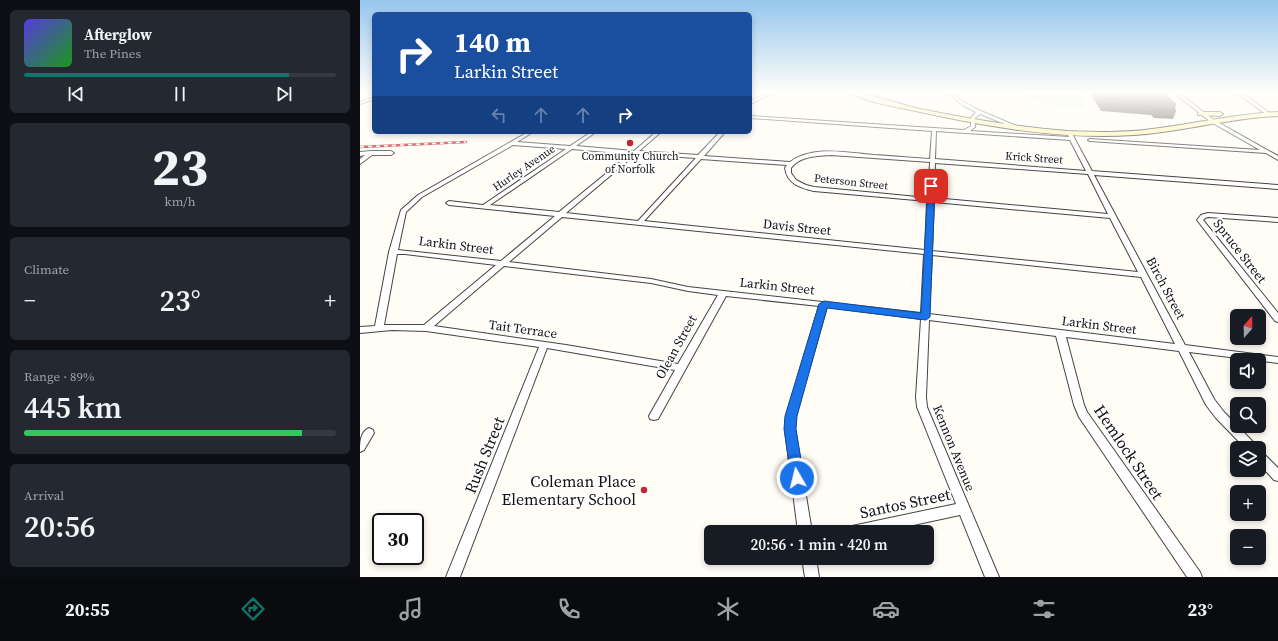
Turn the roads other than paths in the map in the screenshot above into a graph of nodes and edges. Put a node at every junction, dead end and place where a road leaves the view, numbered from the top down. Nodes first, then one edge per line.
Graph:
1 (791, 120) edge
2 (973, 120) joint
3 (999, 120) edge
4 (1216, 120) edge
5 (1210, 121) junction
6 (1022, 129) junction
7 (934, 130) junction
8 (964, 132) junction
9 (527, 134) edge
10 (591, 134) edge
11 (656, 134) edge
12 (721, 134) edge
13 (1070, 136) junction
14 (1090, 140) dead end
15 (511, 143) junction
16 (571, 148) junction
17 (634, 152) junction
18 (1268, 152) junction
19 (371, 153) junction
20 (391, 153) dead end
21 (360, 154) edge
22 (700, 157) junction
23 (1278, 158) edge
24 (933, 161) junction
25 (360, 162) edge
26 (791, 164) junction
27 (1089, 173) junction
28 (1278, 187) edge
29 (931, 200) junction
30 (449, 203) dead end
31 (485, 206) junction
32 (560, 215) junction
33 (1113, 216) junction
34 (1278, 220) edge
35 (639, 223) junction
36 (394, 252) junction
37 (929, 252) junction
38 (502, 264) junction
39 (1144, 275) junction
40 (723, 293) junction
41 (824, 304) junction
42 (926, 317) junction
43 (1278, 319) edge
44 (379, 328) junction
45 (426, 328) junction
46 (360, 330) edge
47 (1060, 333) junction
48 (544, 345) junction
49 (1182, 348) junction
50 (1278, 360) edge
51 (681, 368) junction
52 (654, 416) dead end
53 (369, 433) dead end
54 (1245, 441) edge
55 (360, 447) edge
56 (1266, 463) edge
57 (1278, 476) edge
58 (964, 508) junction
59 (804, 525) edge
60 (885, 525) edge
61 (810, 565) edge
62 (453, 577) edge
63 (812, 577) edge
64 (992, 577) edge
65 (1195, 577) edge

1 - 7 street
2 - 6 street
2 - 8 street
3 - 6 street
4 - 5 street
5 - 13 street
5 - 18 street
6 - 13 street
7 - 8 street
7 - 24 street, Kennon Avenue
8 - 13 street
9 - 15 street
10 - 16 street, Hurley Avenue
11 - 17 street
12 - 22 street
13 - 27 street, Birch Street
14 - 18 street
15 - 16 street
15 - 36 street
16 - 17 street
16 - 31 street, Hurley Avenue
17 - 22 street
17 - 32 street
18 - 23 street
19 - 20 street
19 - 21 street
19 - 25 street
22 - 26 street
22 - 35 street
24 - 26 street, Krick Street
24 - 27 street, Krick Street
24 - 29 street, Kennon Avenue
26 - 29 street, Peterson Street
27 - 28 street, Krick Street
27 - 33 street, Birch Street
29 - 33 street, Peterson Street
29 - 37 street, Kennon Avenue
30 - 31 street, Davis Street
31 - 32 street, Davis Street
32 - 35 street, Davis Street
32 - 38 street
33 - 39 street, Birch Street
34 - 43 street, Spruce Street
35 - 37 street, Davis Street
36 - 38 street, Larkin Street
36 - 44 street
37 - 39 street, Davis Street
37 - 42 street, Kennon Avenue
38 - 40 street, Larkin Street
38 - 45 street
39 - 49 street, Birch Street
40 - 41 street, Larkin Street
40 - 51 street, Olean Street
41 - 42 street, Larkin Street
41 - 59 street
42 - 47 street, Larkin Street
42 - 58 street, Kennon Avenue
44 - 45 street, Tait Terrace
44 - 46 street, Tait Terrace
45 - 48 street, Tait Terrace
47 - 49 street, Larkin Street
47 - 65 street, Hemlock Street
48 - 51 street, Tait Terrace
48 - 62 street, Rush Street
49 - 50 street, Larkin Street
49 - 54 street, Birch Street
51 - 52 street, Olean Street
53 - 55 street
56 - 57 street
58 - 60 street, Santos Street
58 - 64 street, Kennon Avenue
61 - 63 street

